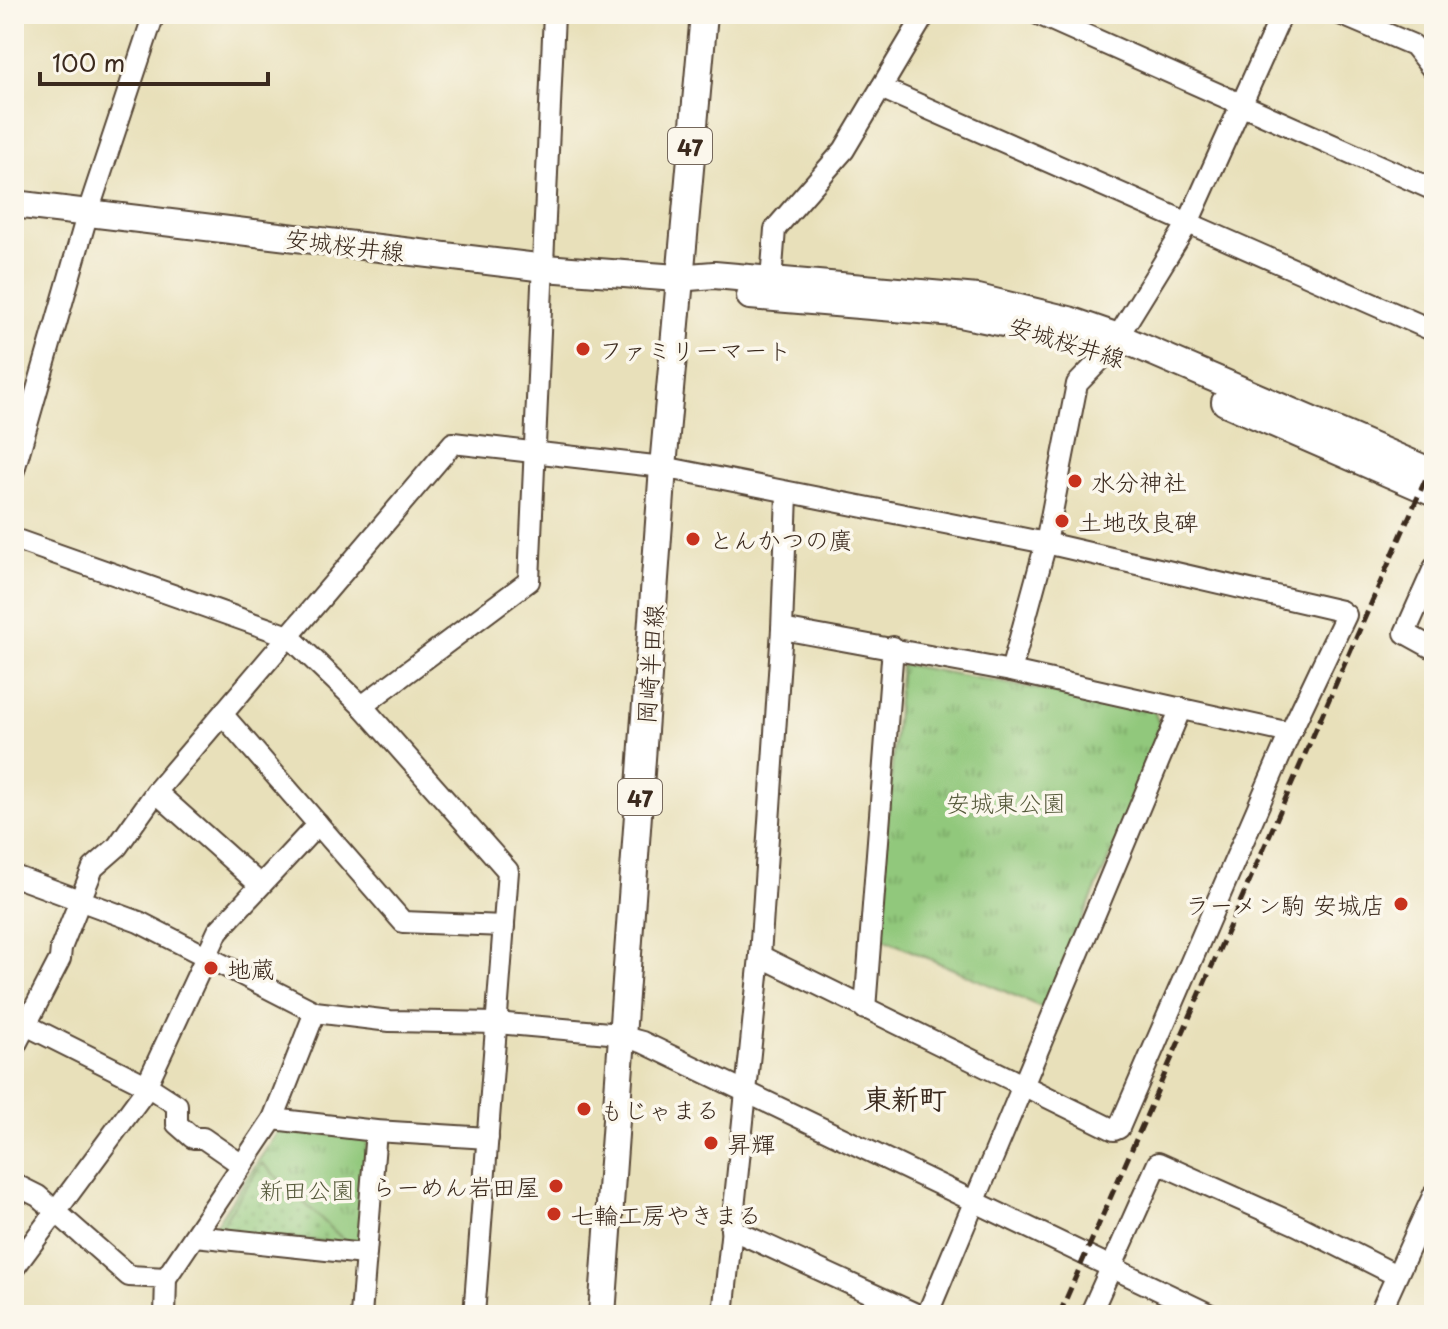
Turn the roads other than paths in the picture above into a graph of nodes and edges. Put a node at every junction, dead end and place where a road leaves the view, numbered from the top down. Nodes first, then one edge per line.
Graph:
1 (154, 14) edge
2 (554, 14) edge
3 (704, 14) edge
4 (925, 14) edge
5 (1038, 14) edge
6 (1282, 14) edge
7 (1340, 14) edge
8 (1434, 71) edge
9 (881, 88) junction
10 (1240, 104) junction
11 (1434, 190) edge
12 (14, 204) edge
13 (88, 212) junction
14 (1188, 223) junction
15 (545, 268) junction
16 (677, 278) junction
17 (770, 289) junction
18 (1434, 331) edge
19 (1113, 344) junction
20 (537, 452) junction
21 (663, 467) junction
22 (14, 470) edge
23 (1434, 473) edge
24 (1434, 493) edge
25 (787, 494) junction
26 (14, 539) edge
27 (1046, 543) junction
28 (1434, 568) edge
29 (782, 629) junction
30 (289, 636) junction
31 (893, 647) junction
32 (1434, 649) edge
33 (1011, 671) junction
34 (362, 706) junction
35 (1181, 708) junction
36 (223, 715) junction
37 (1290, 733) junction
38 (156, 792) junction
39 (318, 824) junction
40 (14, 877) edge
41 (260, 885) junction
42 (78, 902) junction
43 (504, 926) junction
44 (205, 956) junction
45 (760, 956) junction
46 (865, 1009) junction
47 (315, 1012) junction
48 (497, 1023) junction
49 (26, 1025) junction
50 (622, 1035) junction
51 (14, 1048) edge
52 (146, 1085) junction
53 (1025, 1087) junction
54 (747, 1091) junction
55 (273, 1119) junction
56 (376, 1131) junction
57 (488, 1138) junction
58 (242, 1165) junction
59 (14, 1184) edge
60 (1434, 1194) edge
61 (975, 1200) junction
62 (58, 1213) junction
63 (731, 1229) junction
64 (195, 1236) junction
65 (364, 1254) junction
66 (14, 1268) edge
67 (1113, 1269) junction
68 (1396, 1275) junction
69 (166, 1278) junction
70 (165, 1315) edge
71 (361, 1315) edge
72 (474, 1315) edge
73 (602, 1315) edge
74 (723, 1315) edge
75 (918, 1315) edge
76 (927, 1315) edge
77 (1090, 1315) edge
78 (1211, 1315) edge
79 (1379, 1315) edge

1 - 13 street
2 - 15 street
3 - 16 main road, 岡崎半田線 / 47
4 - 9 street
5 - 10 street
6 - 10 street
7 - 8 street
9 - 14 street
9 - 17 street
10 - 11 street
10 - 14 street
12 - 13 main road, 安城桜井線
13 - 15 main road, 安城桜井線
13 - 22 street
14 - 18 street
14 - 19 street
15 - 16 main road, 安城桜井線
15 - 20 street
16 - 17 main road, 安城桜井線
16 - 21 main road, 岡崎半田線 / 47
17 - 19 main road, 安城桜井線
19 - 23 main road, 安城桜井線
19 - 24 main road, 安城桜井線
19 - 27 street
20 - 21 street
20 - 30 street
20 - 34 street
21 - 25 street
21 - 50 main road, 岡崎半田線 / 47
25 - 27 street
25 - 29 street
26 - 30 street
27 - 33 street
27 - 37 street
28 - 32 street
29 - 31 street
29 - 45 street
30 - 34 street
30 - 36 street
31 - 33 street
31 - 46 street
33 - 35 street
34 - 43 street
35 - 37 street
35 - 53 street
36 - 38 street
36 - 39 street
37 - 53 street
38 - 41 street
38 - 42 street
39 - 41 street
39 - 43 street
40 - 42 street
41 - 44 street
42 - 44 street
42 - 49 street
43 - 48 street
44 - 47 street
44 - 52 street
45 - 46 street
45 - 54 street
46 - 53 street
47 - 48 street
47 - 55 street
48 - 50 street
48 - 57 street
49 - 51 street
49 - 52 street
50 - 54 street
50 - 73 main road, 岡崎半田線 / 47
52 - 58 street
52 - 62 street
53 - 61 street
54 - 61 street
54 - 63 street
55 - 56 street
55 - 58 street
56 - 57 street
56 - 65 street
57 - 72 street
58 - 64 street
59 - 62 street
60 - 68 street
61 - 67 street
61 - 76 street
62 - 66 street
62 - 69 street
63 - 74 street
63 - 75 street
64 - 65 street
64 - 69 street
65 - 71 street
67 - 68 street
67 - 77 street
67 - 78 street
68 - 79 street
69 - 70 street

